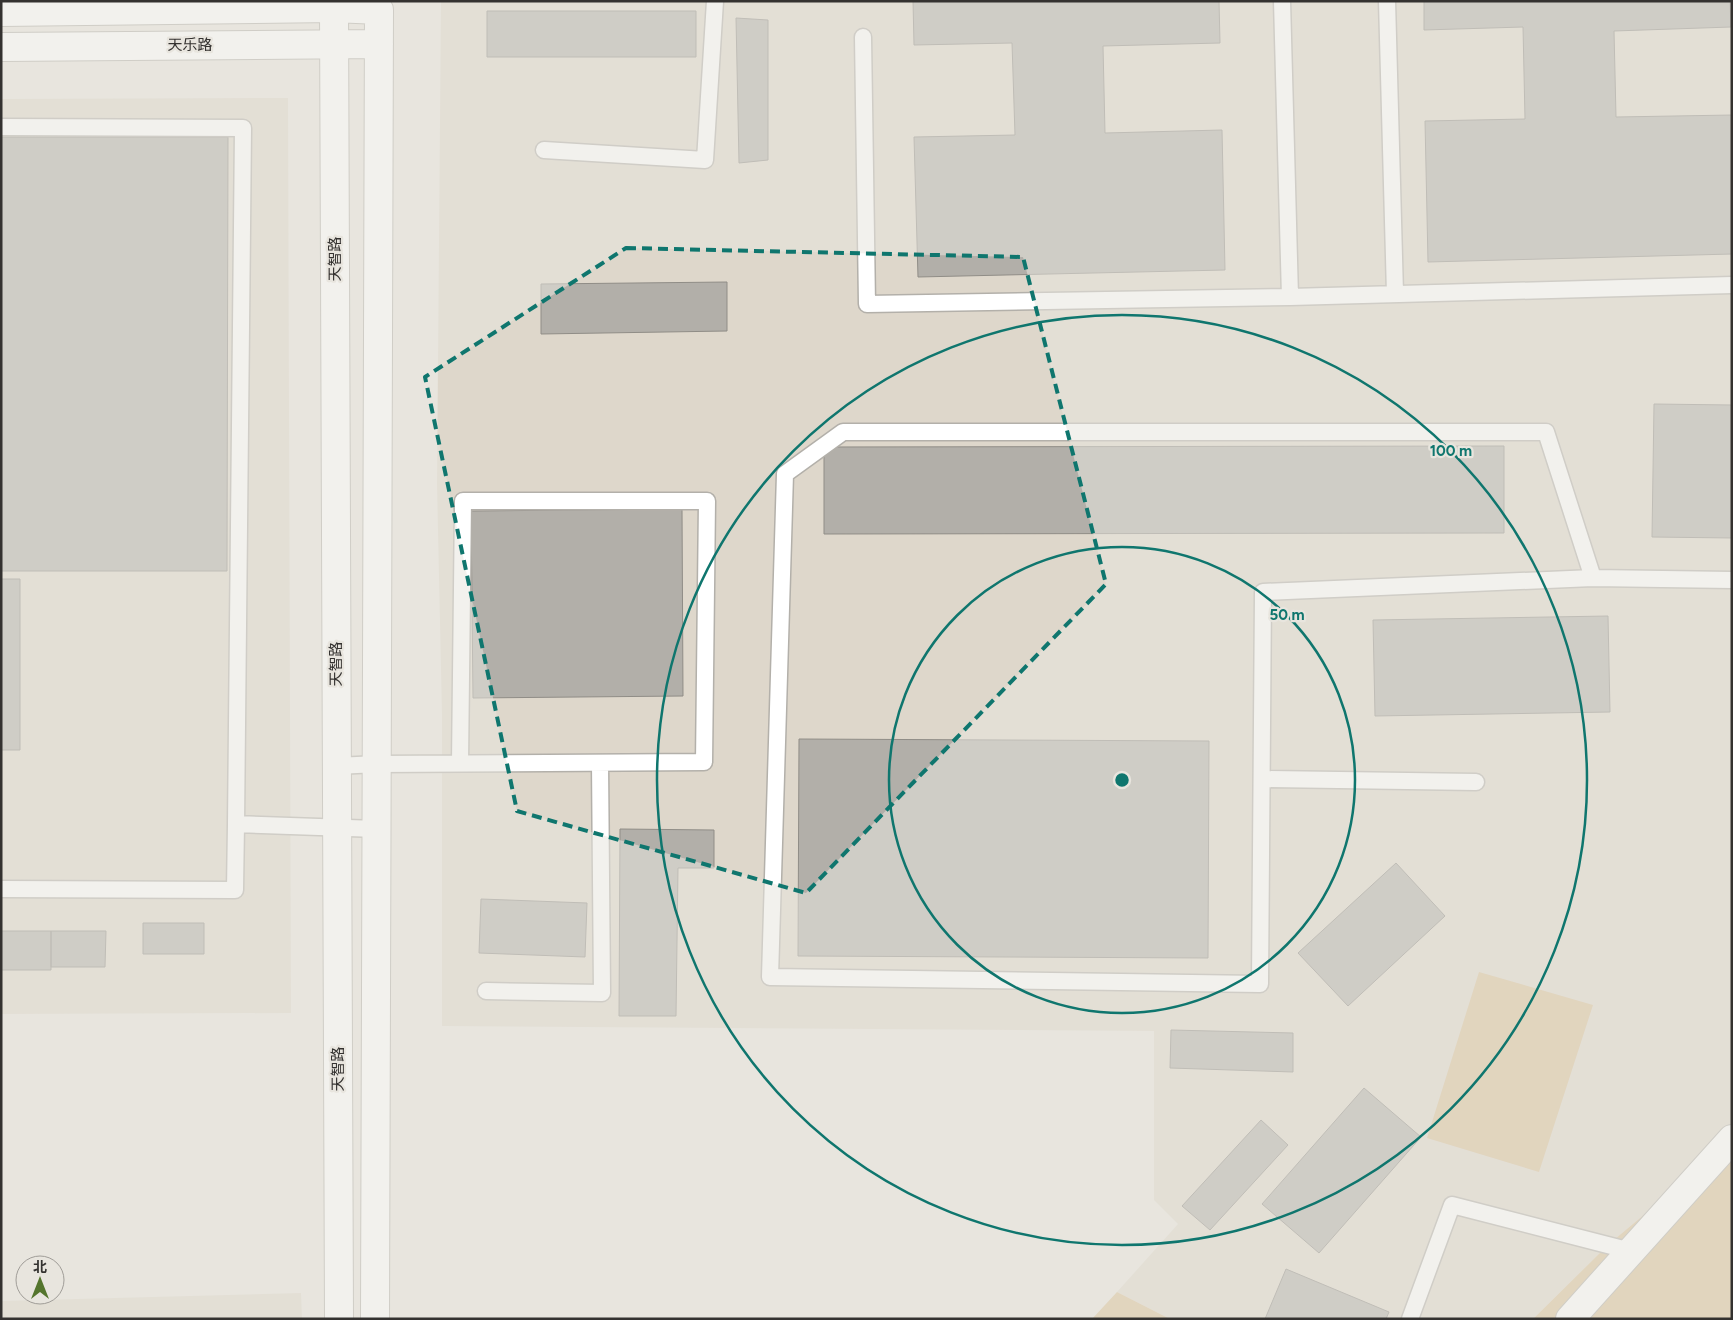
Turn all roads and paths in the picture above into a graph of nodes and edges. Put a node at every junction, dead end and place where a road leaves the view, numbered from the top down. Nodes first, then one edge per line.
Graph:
1 (715, 1) edge
2 (1282, 1) edge
3 (1387, 1) edge
4 (334, 8) junction
5 (1, 12) edge
6 (863, 37) dead end
7 (334, 44) junction
8 (379, 44) junction
9 (1, 47) edge
10 (1, 127) edge
11 (544, 150) dead end
12 (1732, 285) edge
13 (1395, 294) junction
14 (1290, 297) junction
15 (1593, 578) junction
16 (1732, 580) edge
17 (460, 763) junction
18 (600, 763) junction
19 (377, 764) junction
20 (337, 766) junction
21 (1262, 779) junction
22 (1476, 782) dead end
23 (236, 824) junction
24 (337, 827) junction
25 (377, 830) junction
26 (1, 889) edge
27 (486, 991) dead end
28 (1732, 1140) edge
29 (1631, 1251) junction
30 (338, 1319) edge
31 (375, 1319) edge
32 (1410, 1319) edge
33 (1570, 1319) edge

1 - 11 lane
2 - 14 lane
3 - 13 lane
4 - 5 street
4 - 7 street, 天智路
4 - 8 street
6 - 14 lane
7 - 8 street, 天乐路
7 - 9 street, 天乐路
7 - 20 street, 天智路
8 - 19 street
10 - 23 lane
12 - 13 lane
13 - 14 lane
15 - 16 lane
15 - 21 lane
15 - 21 lane
17 - 18 lane
17 - 18 lane
17 - 19 lane
18 - 27 lane
19 - 20 lane
19 - 25 street
20 - 24 street, 天智路
21 - 22 lane
23 - 24 lane
23 - 26 lane
24 - 25 lane
24 - 30 street, 天智路
25 - 31 street
28 - 29 street
29 - 32 lane
29 - 33 street

